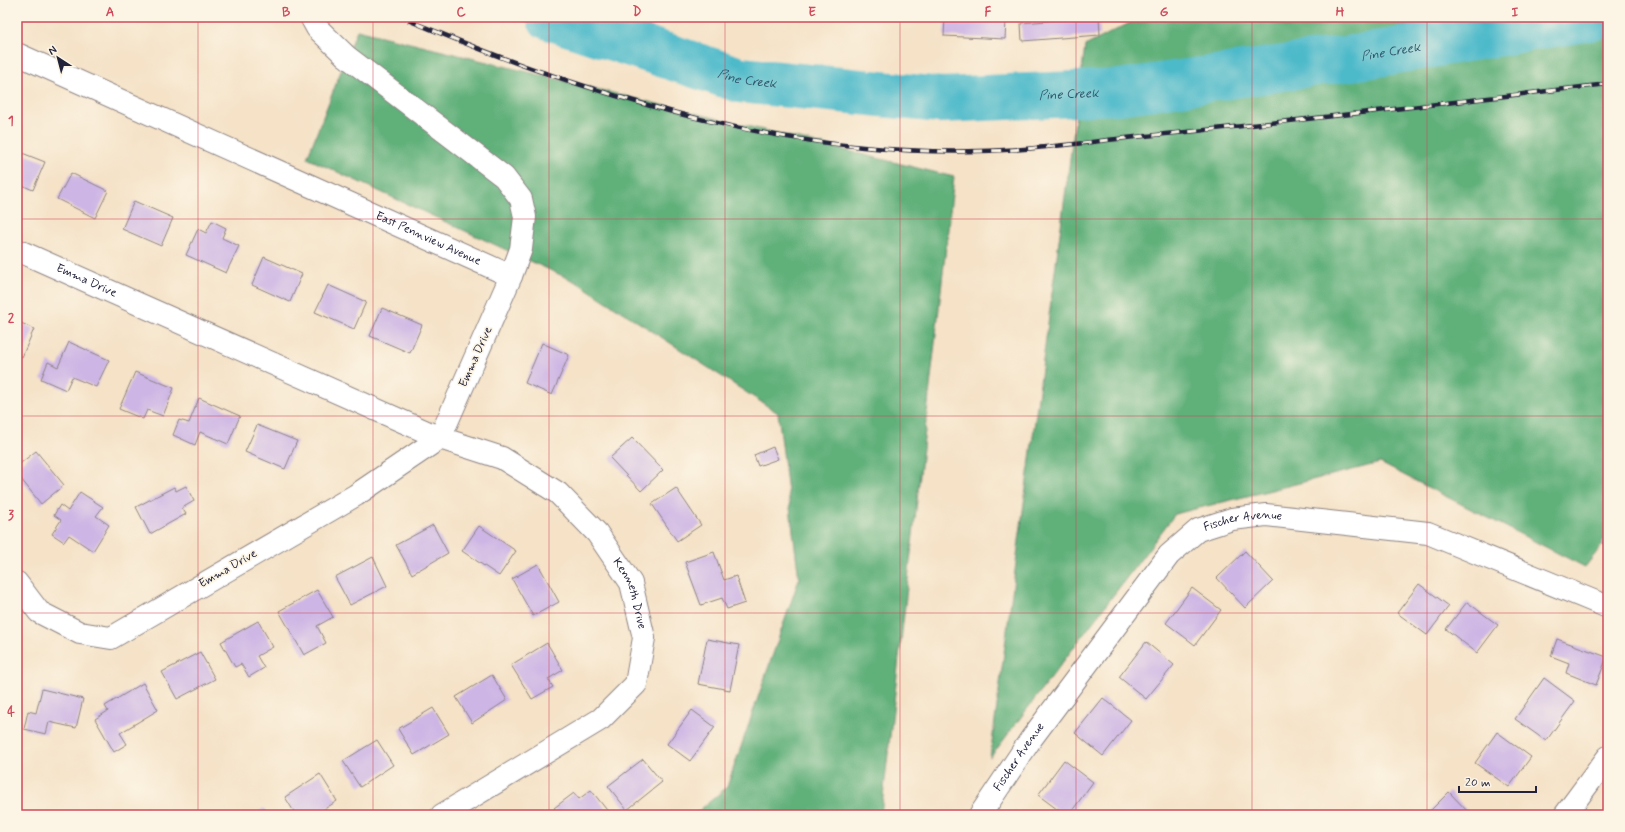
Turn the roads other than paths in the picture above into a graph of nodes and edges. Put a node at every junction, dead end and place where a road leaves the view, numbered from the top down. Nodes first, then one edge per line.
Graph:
1 (311, 17) edge
2 (17, 54) edge
3 (17, 250) edge
4 (511, 276) junction
5 (440, 438) junction
6 (17, 583) edge
7 (1608, 608) edge
8 (1608, 757) edge
9 (442, 815) edge
10 (980, 815) edge
11 (1565, 815) edge

1 - 4 street
2 - 4 street, East Pennview Avenue
3 - 5 street, Emma Drive
4 - 5 street, Emma Drive
5 - 6 street, Emma Drive
5 - 9 street, Kenneth Drive
7 - 10 street, Fischer Avenue
8 - 11 street

